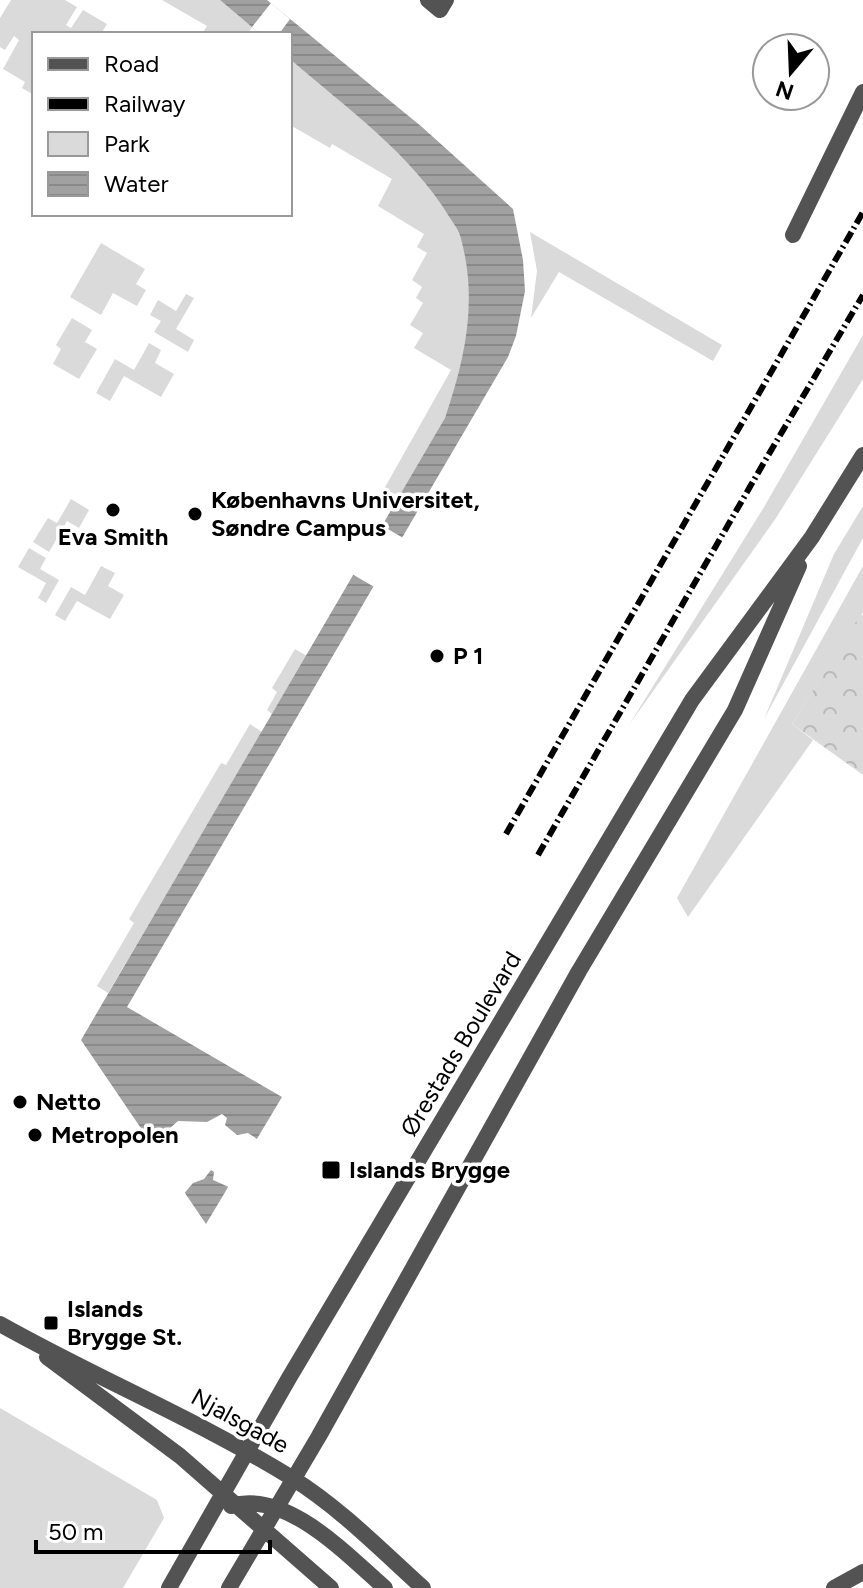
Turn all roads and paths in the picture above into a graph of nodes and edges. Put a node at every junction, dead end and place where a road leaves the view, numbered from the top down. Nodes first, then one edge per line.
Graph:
1 (428, 0) edge
2 (446, 0) edge
3 (863, 92) edge
4 (793, 235) dead end
5 (863, 455) edge
6 (812, 537) junction
7 (5, 1327) edge
8 (246, 1453) junction
9 (293, 1479) junction
10 (230, 1498) junction
11 (276, 1509) junction
12 (265, 1528) junction
13 (303, 1560) junction
14 (863, 1572) edge
15 (169, 1588) edge
16 (229, 1588) edge
17 (331, 1588) edge
18 (339, 1588) edge
19 (385, 1588) edge
20 (423, 1588) edge
21 (834, 1588) edge

1 - 2 street
3 - 4 street
5 - 6 street, Ørestads Boulevard
6 - 8 street, Ørestads Boulevard
6 - 9 street, Ørestads Boulevard
7 - 8 street, Njalsgade
7 - 10 street, Njalsgade
8 - 9 street, Njalsgade
8 - 10 street, Ørestads Boulevard
9 - 11 street, Ørestads Boulevard
9 - 20 street, Njalsgade
10 - 11 street
10 - 12 street, Njalsgade
10 - 15 street, Ørestads Boulevard
11 - 12 street, Ørestads Boulevard
11 - 19 street
12 - 13 street, Njalsgade
12 - 16 street, Ørestads Boulevard
13 - 17 street, Njalsgade
13 - 18 street
14 - 21 street

